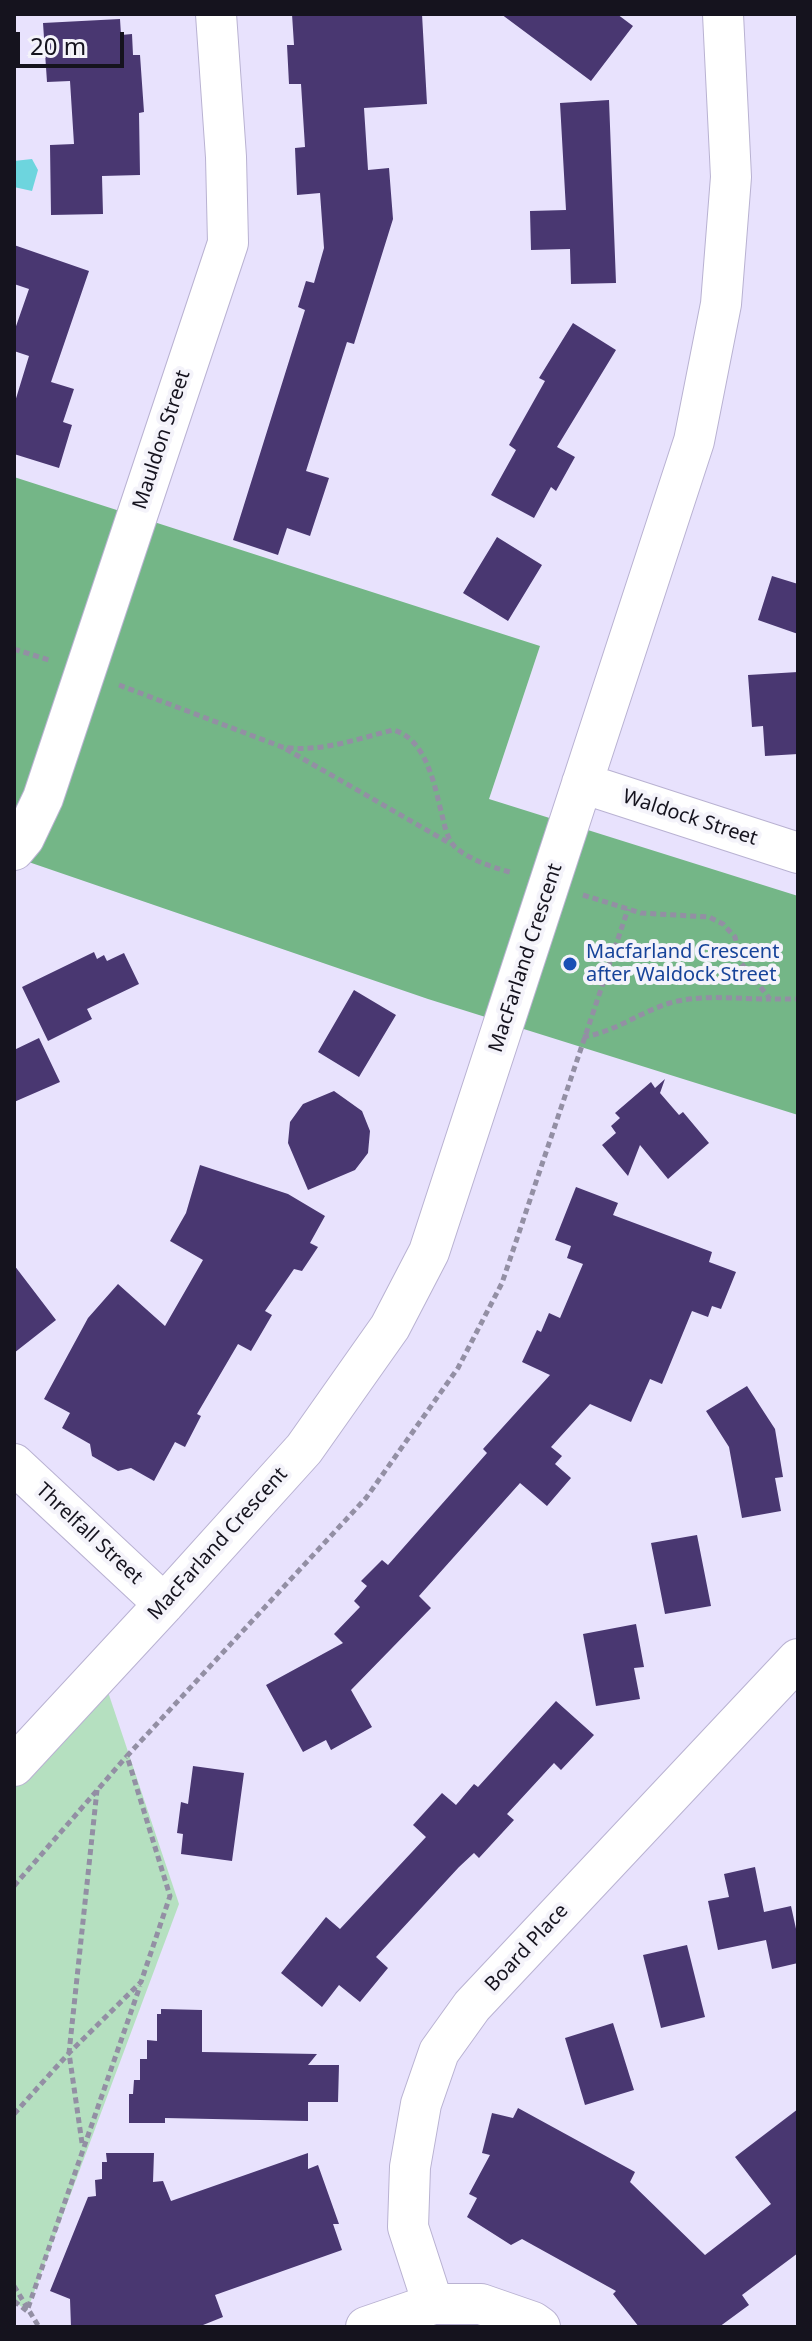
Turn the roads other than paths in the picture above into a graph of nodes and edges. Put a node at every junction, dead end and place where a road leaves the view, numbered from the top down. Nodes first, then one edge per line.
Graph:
1 (216, 14) edge
2 (723, 14) edge
3 (582, 783) junction
4 (14, 850) edge
5 (798, 853) edge
6 (14, 1464) edge
7 (164, 1604) junction
8 (798, 1659) edge
9 (14, 1766) edge
10 (433, 2304) junction
11 (366, 2327) edge
12 (540, 2327) edge

1 - 4 street, Mauldon Street
2 - 3 street, MacFarland Crescent
3 - 5 street, Waldock Street
3 - 7 street, MacFarland Crescent
6 - 7 street, Threlfall Street
7 - 9 street, MacFarland Crescent
8 - 10 street, Board Place
10 - 11 street
10 - 12 street

